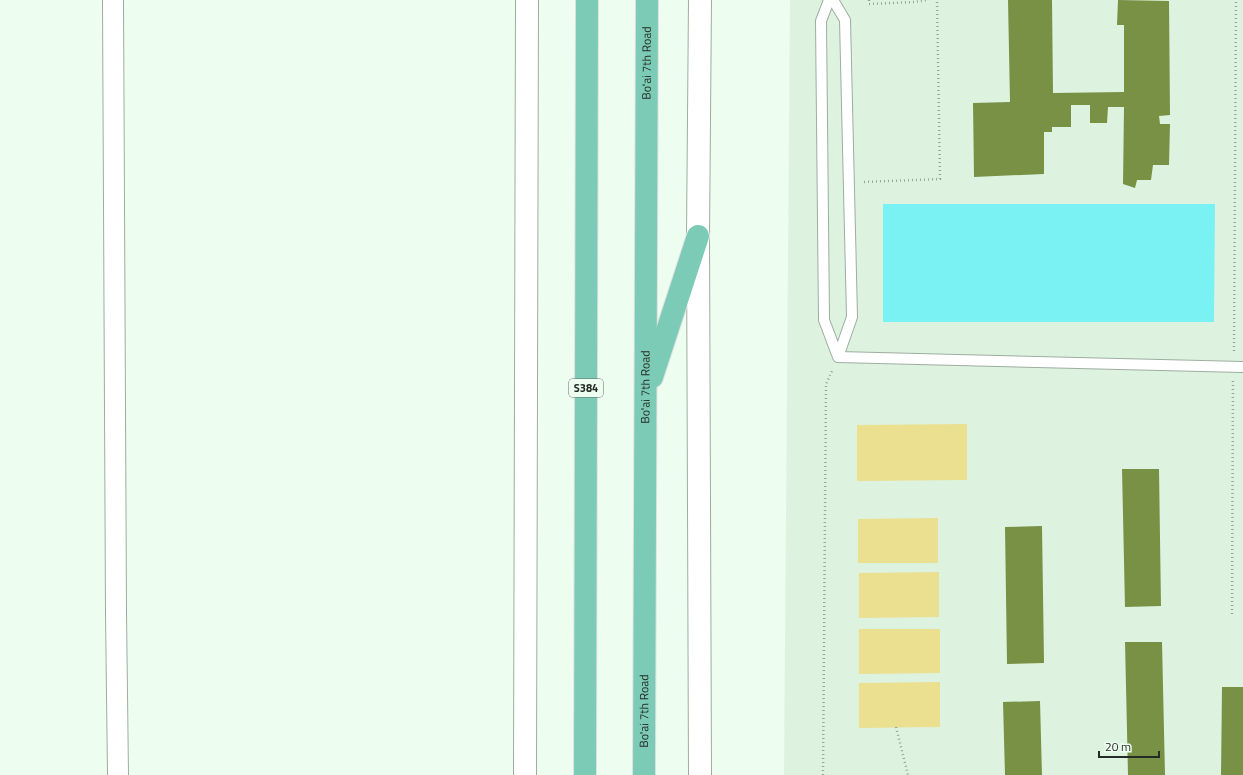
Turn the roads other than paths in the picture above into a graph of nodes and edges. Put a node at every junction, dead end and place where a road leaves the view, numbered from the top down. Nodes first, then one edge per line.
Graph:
1 (114, 0) edge
2 (527, 0) edge
3 (588, 0) edge
4 (647, 0) edge
5 (700, 0) edge
6 (829, 0) edge
7 (833, 0) edge
8 (698, 236) junction
9 (838, 357) junction
10 (1238, 366) edge
11 (646, 397) junction
12 (118, 775) edge
13 (525, 775) edge
14 (585, 775) edge
15 (644, 775) edge
16 (700, 775) edge

1 - 12 street
2 - 13 street
3 - 14 highway, S384
4 - 11 highway, Bo'ai 7th Road
5 - 8 street
6 - 9 lane
7 - 9 lane
8 - 11 highway
8 - 16 street
9 - 10 lane
11 - 15 highway, Bo'ai 7th Road

